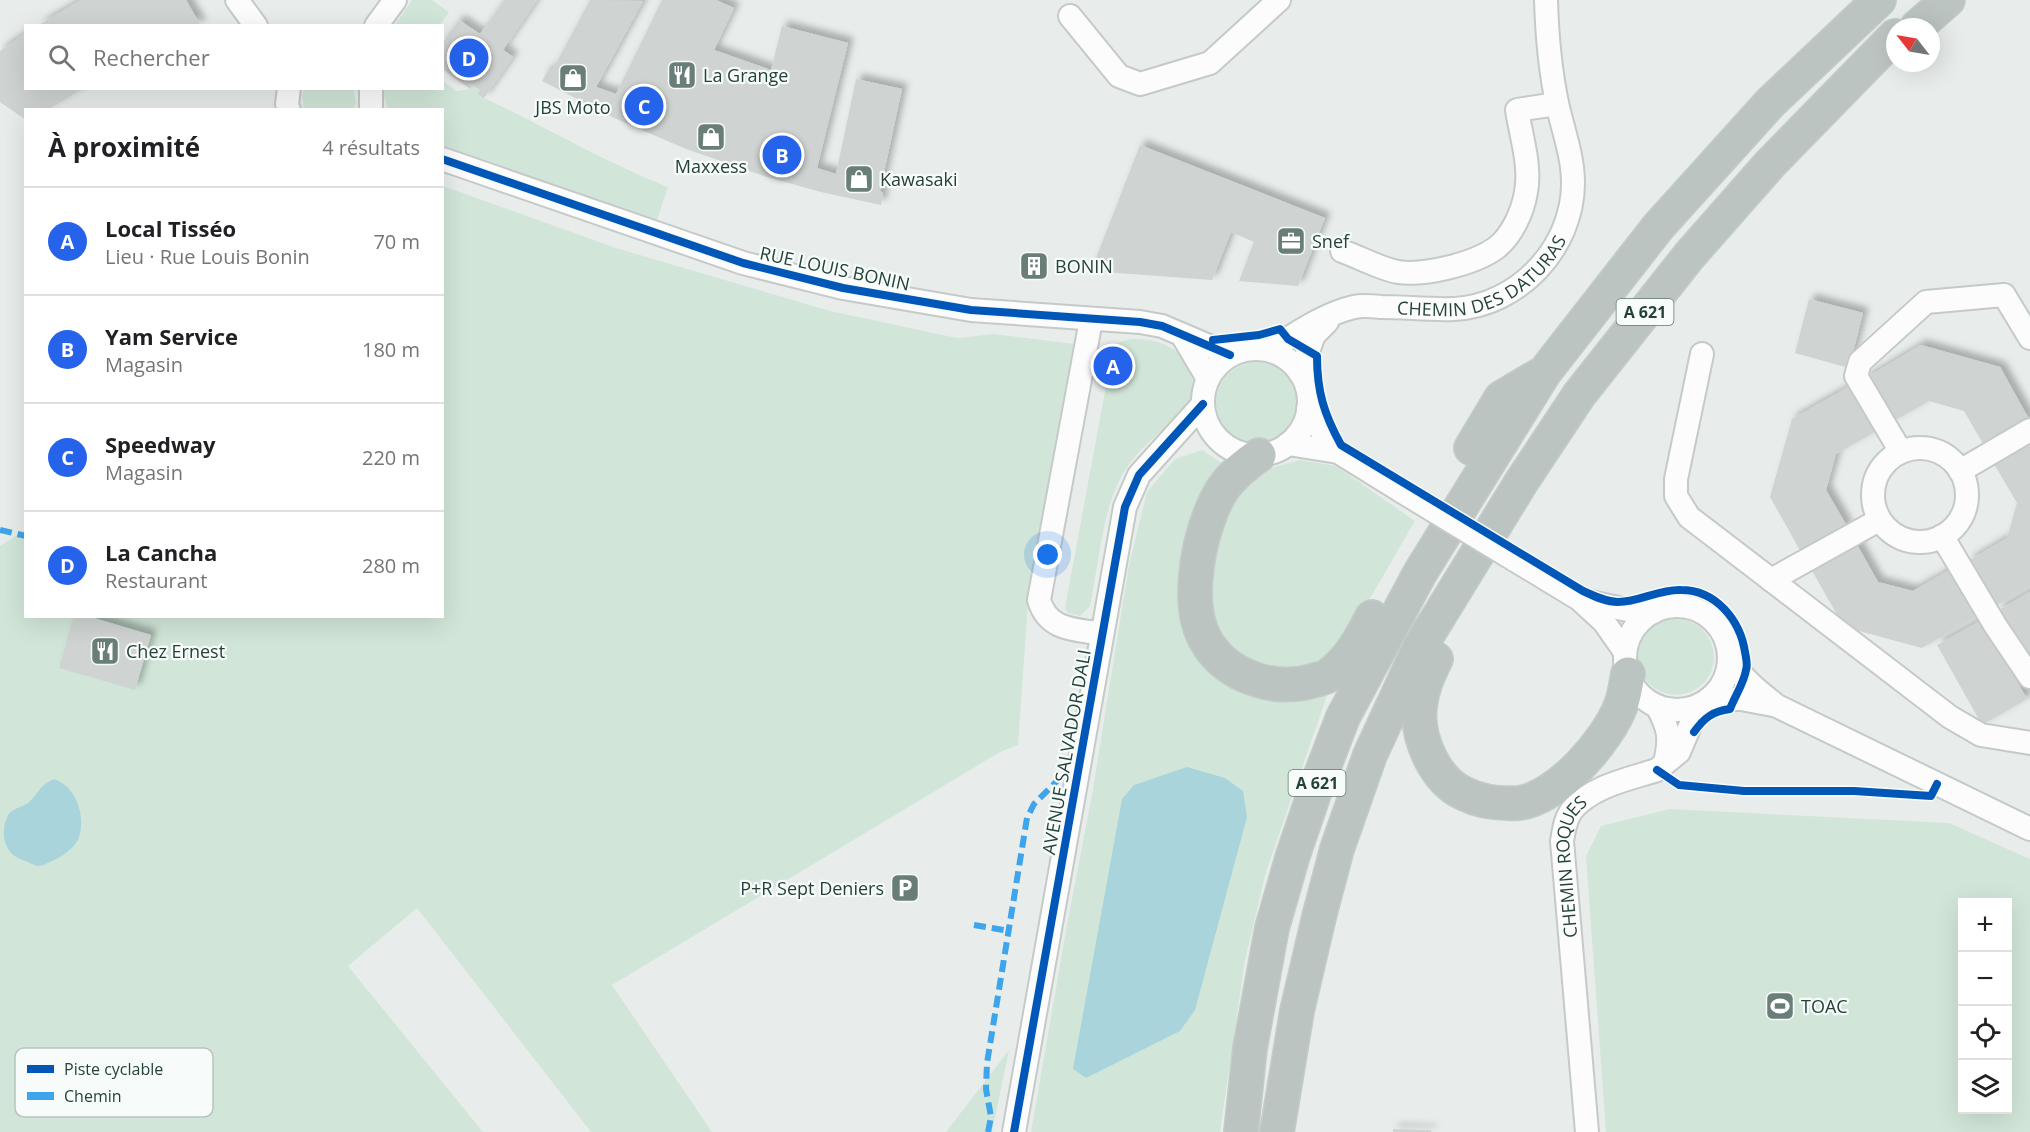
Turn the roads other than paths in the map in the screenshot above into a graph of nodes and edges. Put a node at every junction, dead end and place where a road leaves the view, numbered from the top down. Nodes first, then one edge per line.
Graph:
1 (237, 0) edge
2 (394, 0) edge
3 (1279, 0) edge
4 (1546, 0) edge
5 (1856, 0) edge
6 (1879, 0) edge
7 (1932, 0) edge
8 (1948, 0) edge
9 (1070, 15) dead end
10 (1914, 18) edge
11 (1927, 18) edge
12 (255, 24) edge
13 (377, 24) edge
14 (1886, 45) edge
15 (1825, 49) junction
16 (1886, 52) edge
17 (1854, 77) junction
18 (289, 90) edge
19 (371, 90) edge
20 (1557, 104) junction
21 (288, 108) edge
22 (371, 108) edge
23 (444, 160) edge
24 (1342, 251) dead end
25 (1337, 312) junction
26 (1091, 320) junction
27 (1182, 335) junction
28 (2030, 338) edge
29 (1270, 351) junction
30 (1702, 354) dead end
31 (1230, 355) junction
32 (1300, 373) junction
33 (1544, 373) junction
34 (1208, 379) junction
35 (1203, 404) junction
36 (1308, 409) junction
37 (2030, 430) edge
38 (1215, 437) junction
39 (1163, 449) junction
40 (1273, 450) junction
41 (1338, 452) junction
42 (1901, 452) junction
43 (1960, 471) junction
44 (1879, 520) junction
45 (1942, 536) junction
46 (1467, 571) junction
47 (1771, 580) junction
48 (1579, 599) junction
49 (1654, 612) junction
50 (1102, 634) junction
51 (1729, 657) junction
52 (1627, 663) junction
53 (2030, 677) edge
54 (1704, 702) junction
55 (1657, 706) junction
56 (1777, 706) junction
57 (2030, 743) edge
58 (1665, 764) junction
59 (2030, 829) edge
60 (1014, 1132) edge
61 (1241, 1132) edge
62 (1277, 1132) edge
63 (1587, 1132) edge

1 - 12 street
2 - 13 street
3 - 9 street
4 - 20 street, CHEMIN DES DATURAS
5 - 15 highway
6 - 15 highway, A 621
7 - 10 highway
8 - 11 highway
14 - 17 highway, A 621
15 - 33 highway, A 621
16 - 17 highway
17 - 46 highway, A 621
18 - 21 street
19 - 22 street
20 - 24 street
20 - 25 street, CHEMIN DES DATURAS
23 - 26 street, RUE LOUIS BONIN
25 - 29 street, CHEMIN DES DATURAS
25 - 32 street
26 - 27 street, RUE LOUIS BONIN
26 - 50 street
27 - 31 street, RUE LOUIS BONIN
27 - 34 street
28 - 42 street
29 - 31 street
29 - 32 street
30 - 47 street
31 - 34 street
32 - 36 street
33 - 40 highway
33 - 61 highway, A 621
34 - 35 street
35 - 38 street
35 - 39 street, AVENUE SALVADOR DALI
36 - 40 street
36 - 41 street
37 - 43 street
38 - 39 street, AVENUE SALVADOR DALI
38 - 40 street
39 - 50 street, AVENUE SALVADOR DALI
40 - 41 street
41 - 48 street, bridge
42 - 43 street
42 - 44 street
43 - 45 street
44 - 45 street
44 - 47 street
45 - 53 street
46 - 52 highway
46 - 62 highway, A 621
47 - 57 street
48 - 49 street
48 - 52 street
49 - 51 street
49 - 52 street
50 - 60 street, AVENUE SALVADOR DALI
51 - 54 street
51 - 56 street
52 - 55 street
54 - 55 street
54 - 56 street
54 - 58 street, CHEMIN ROQUES
55 - 58 street
56 - 59 street
58 - 63 street, CHEMIN ROQUES

